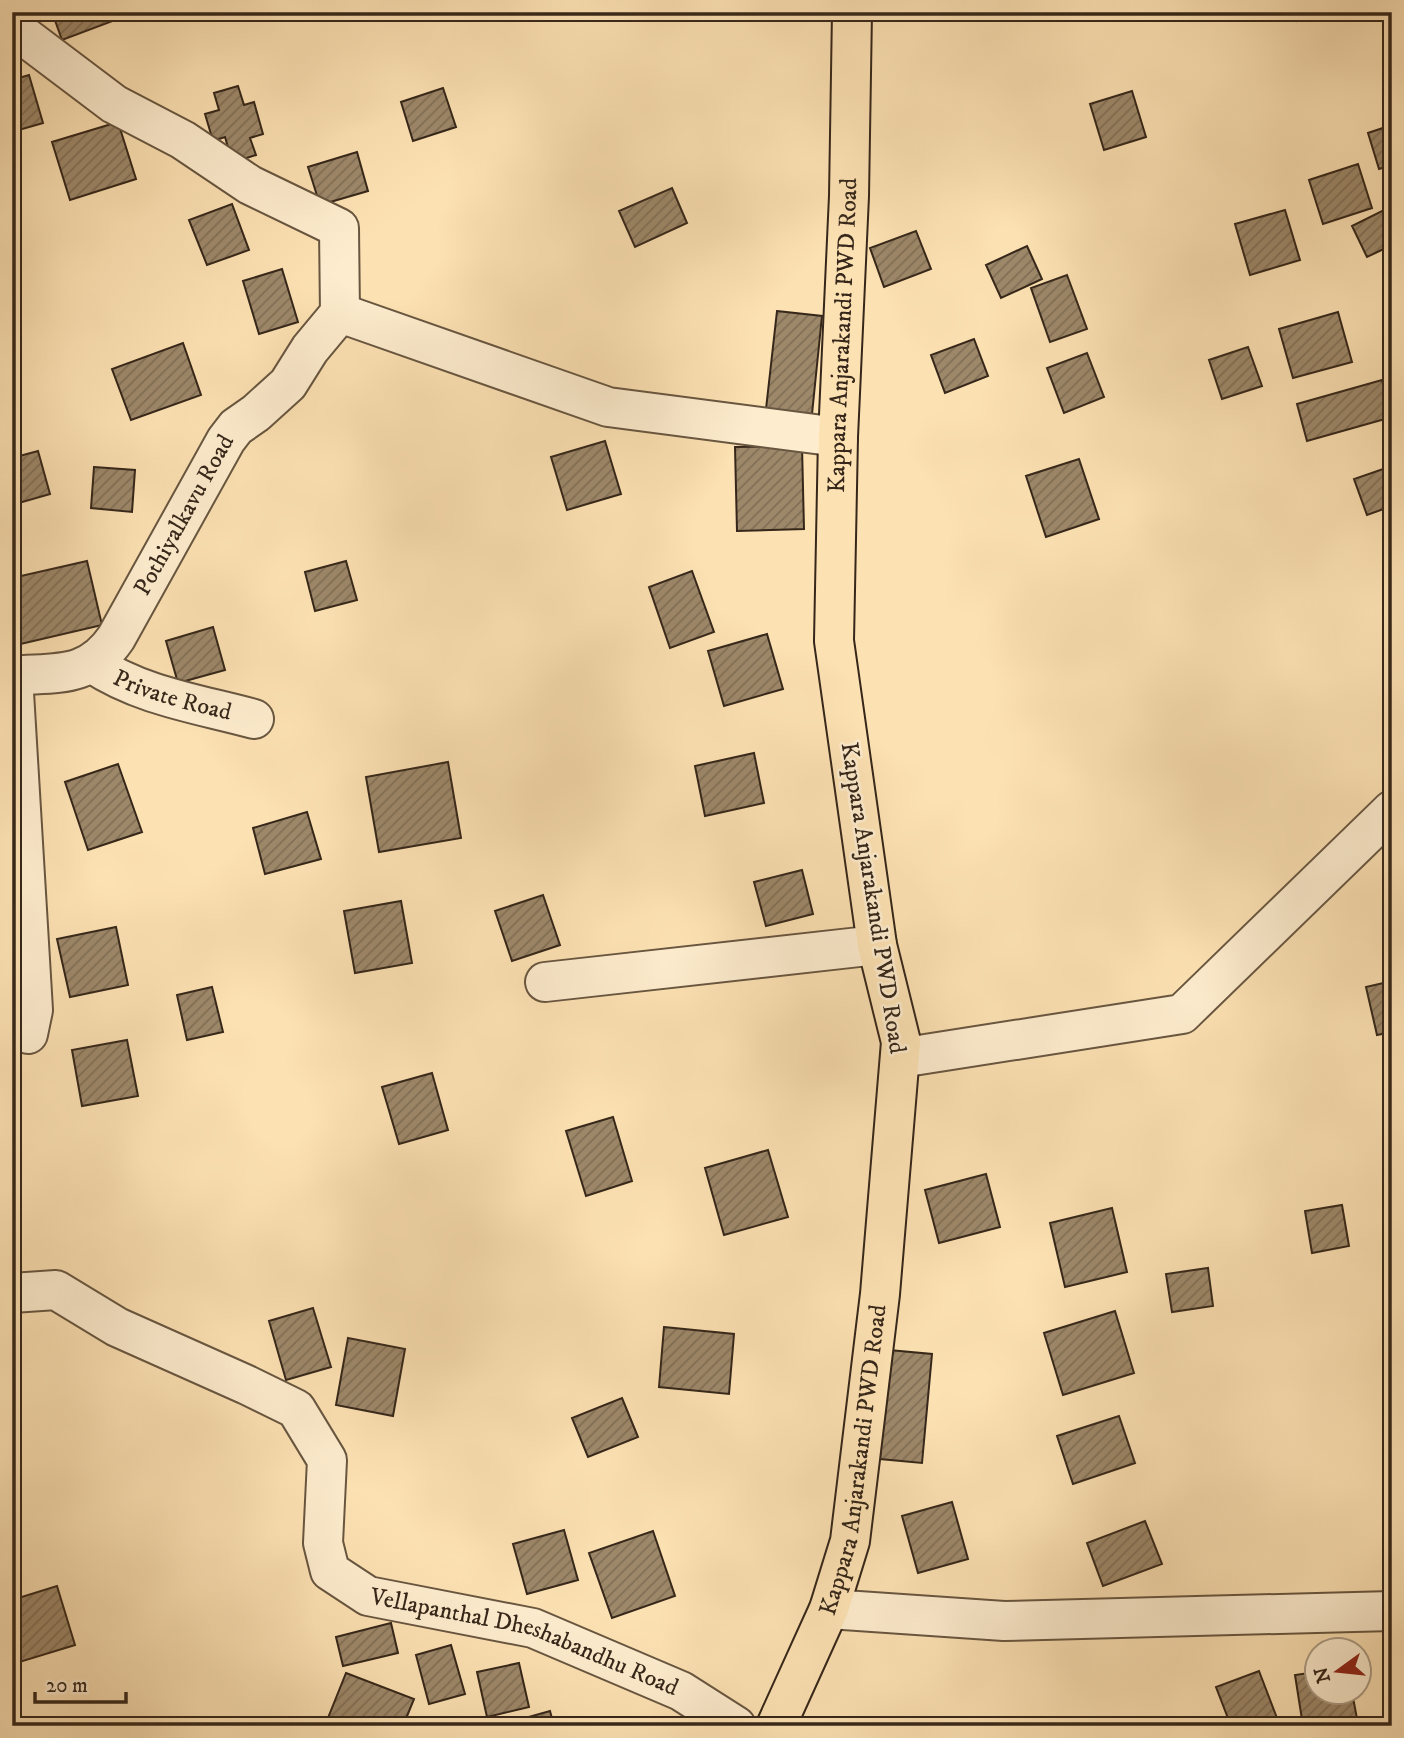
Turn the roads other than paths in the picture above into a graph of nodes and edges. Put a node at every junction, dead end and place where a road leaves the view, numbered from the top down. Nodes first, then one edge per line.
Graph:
1 (852, 12) edge
2 (12, 27) edge
3 (340, 313) junction
4 (838, 437) junction
5 (93, 664) junction
6 (13, 676) edge
7 (254, 719) dead end
8 (1392, 810) edge
9 (877, 945) junction
10 (545, 982) dead end
11 (27, 1034) dead end
12 (900, 1058) junction
13 (12, 1293) edge
14 (829, 1609) junction
15 (1392, 1611) edge
16 (736, 1726) edge
17 (776, 1726) edge

1 - 4 main road, Kappara Anjarakandi PWD Road
2 - 3 street
3 - 4 street
3 - 5 street, Pothiyalkavu Road
4 - 9 main road, Kappara Anjarakandi PWD Road
5 - 6 street
5 - 7 street, Private Road
6 - 11 street
8 - 12 street
9 - 10 street
9 - 12 main road, Kappara Anjarakandi PWD Road
12 - 14 main road, Kappara Anjarakandi PWD Road
13 - 16 street, Vellapanthal Dheshabandhu Road
14 - 15 street
14 - 17 main road, Kappara Anjarakandi PWD Road

